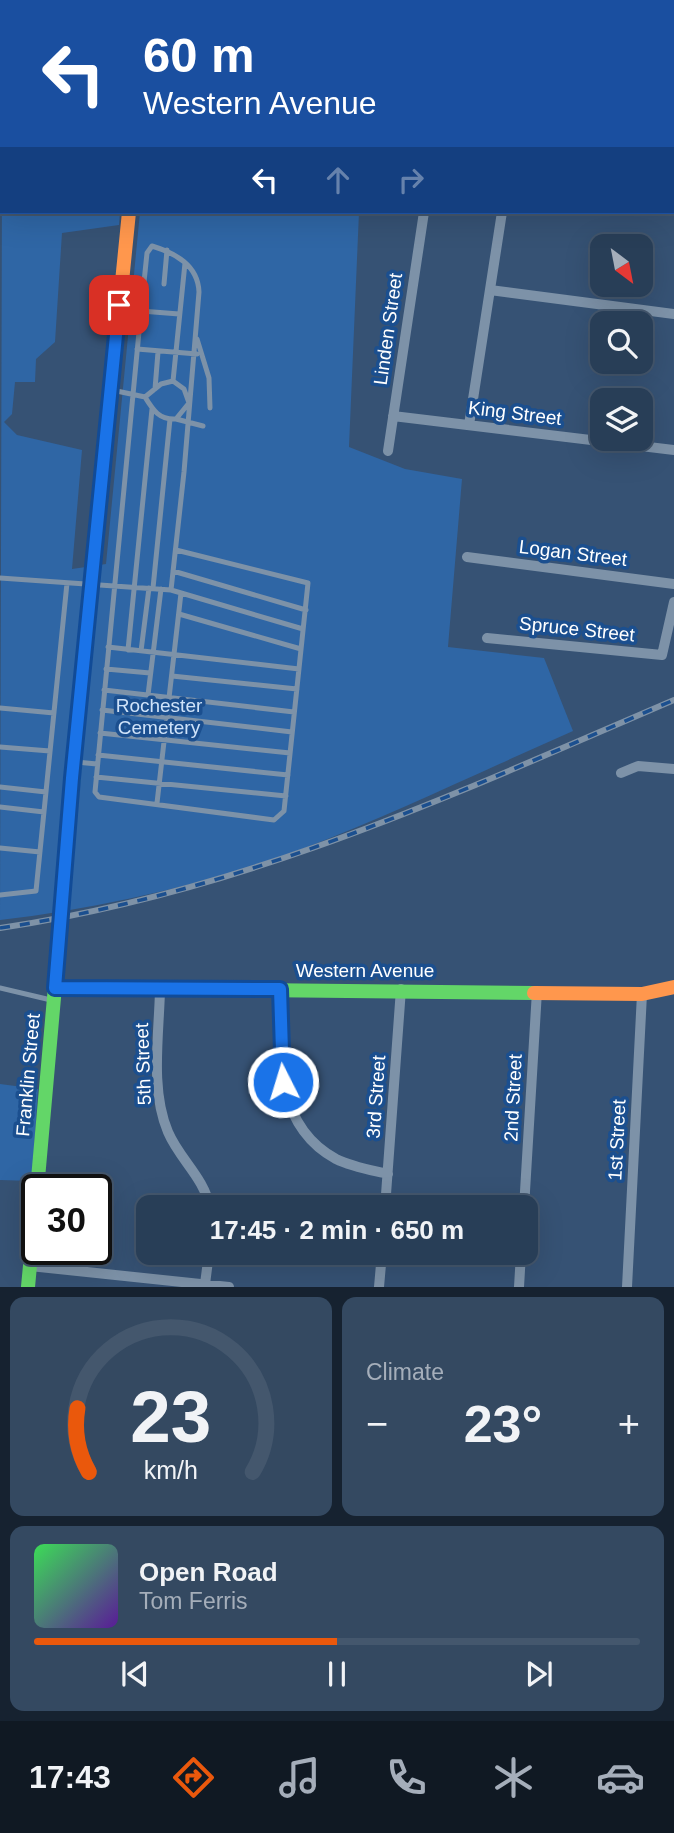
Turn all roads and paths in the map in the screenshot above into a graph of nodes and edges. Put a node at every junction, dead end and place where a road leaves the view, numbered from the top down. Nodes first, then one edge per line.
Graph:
1 (129, 214) edge
2 (424, 214) edge
3 (502, 214) edge
4 (167, 250) junction
5 (185, 262) junction
6 (164, 284) dead end
7 (490, 290) junction
8 (141, 310) junction
9 (179, 314) junction
10 (674, 314) edge
11 (196, 336) junction
12 (137, 349) junction
13 (158, 352) junction
14 (175, 353) junction
15 (194, 354) junction
16 (202, 354) junction
17 (173, 381) junction
18 (155, 389) junction
19 (111, 390) junction
20 (133, 394) junction
21 (145, 397) junction
22 (189, 403) junction
23 (210, 408) dead end
24 (152, 409) junction
25 (393, 416) junction
26 (173, 419) junction
27 (188, 420) junction
28 (469, 425) junction
29 (204, 426) dead end
30 (674, 450) edge
31 (388, 451) dead end
32 (176, 550) junction
33 (467, 557) dead end
34 (173, 571) junction
35 (0, 578) edge
36 (67, 583) junction
37 (91, 584) junction
38 (674, 584) edge
39 (114, 585) junction
40 (135, 587) junction
41 (151, 588) junction
42 (161, 589) junction
43 (171, 590) junction
44 (181, 593) junction
45 (674, 602) edge
46 (306, 610) junction
47 (179, 614) junction
48 (303, 629) junction
49 (487, 638) dead end
50 (108, 647) junction
51 (301, 649) junction
52 (128, 650) junction
53 (141, 651) junction
54 (152, 652) junction
55 (174, 655) junction
56 (106, 669) junction
57 (299, 669) junction
58 (150, 673) junction
59 (172, 676) junction
60 (297, 689) junction
61 (104, 690) junction
62 (148, 695) junction
63 (169, 698) junction
64 (0, 708) edge
65 (102, 710) junction
66 (294, 712) junction
67 (54, 713) junction
68 (167, 718) junction
69 (292, 732) junction
70 (100, 733) junction
71 (164, 740) junction
72 (0, 747) edge
73 (50, 751) junction
74 (290, 754) junction
75 (98, 755) junction
76 (73, 762) junction
77 (162, 762) junction
78 (97, 764) junction
79 (674, 769) edge
80 (621, 773) dead end
81 (288, 775) junction
82 (96, 777) junction
83 (160, 781) junction
84 (0, 787) edge
85 (46, 792) junction
86 (286, 796) junction
87 (158, 803) junction
88 (0, 807) edge
89 (44, 812) junction
90 (0, 848) edge
91 (40, 852) junction
92 (0, 895) edge
93 (674, 987) edge
94 (0, 988) edge
95 (280, 989) junction
96 (401, 989) junction
97 (160, 990) junction
98 (537, 990) junction
99 (55, 994) junction
100 (642, 994) junction
101 (38, 1174) edge
102 (388, 1174) junction
103 (207, 1195) edge
104 (386, 1195) edge
105 (525, 1195) edge
106 (207, 1265) edge
107 (381, 1265) edge
108 (520, 1265) edge
109 (30, 1266) joint
110 (205, 1284) junction
111 (28, 1287) edge
112 (229, 1287) edge
113 (379, 1287) edge
114 (519, 1287) edge
115 (627, 1287) edge

1 - 19 street, Franklin Street
2 - 25 street, Linden Street
3 - 7 street
4 - 5 lane
4 - 6 lane
4 - 8 lane
5 - 9 lane
5 - 11 lane
7 - 10 street
7 - 28 street
8 - 9 lane
8 - 12 lane
9 - 14 lane
11 - 15 lane
11 - 16 lane
12 - 13 lane
12 - 20 lane
13 - 14 lane
13 - 18 lane
14 - 15 lane
14 - 17 lane
15 - 16 lane
15 - 22 lane
16 - 23 lane
17 - 18 lane
17 - 22 lane
18 - 21 lane
19 - 20 lane
19 - 37 street, Franklin Street
20 - 21 lane
20 - 39 lane
21 - 24 lane
22 - 26 lane
22 - 27 lane
24 - 26 lane
24 - 40 lane
25 - 28 street, King Street
25 - 31 street, Linden Street
26 - 27 lane
26 - 41 lane
27 - 29 lane
27 - 32 lane
28 - 30 street, King Street
32 - 34 lane
32 - 46 lane
33 - 38 street, Logan Street
34 - 43 lane
34 - 46 lane
35 - 36 lane
36 - 37 lane
36 - 67 lane
37 - 39 lane
37 - 76 street, Franklin Street
39 - 40 lane
39 - 50 lane
40 - 41 lane
40 - 52 lane
41 - 42 lane
41 - 53 lane
42 - 43 lane
42 - 54 lane
43 - 44 lane
44 - 47 lane
44 - 48 lane
45 - 49 street, Spruce Street
46 - 48 lane
47 - 51 lane
47 - 55 lane
48 - 51 lane
50 - 52 lane
50 - 56 lane
51 - 57 lane
52 - 53 lane
53 - 54 lane
54 - 55 lane
54 - 58 lane
55 - 57 lane
55 - 59 lane
56 - 58 lane
56 - 61 lane
57 - 60 lane
58 - 62 lane
59 - 60 lane
59 - 63 lane
60 - 66 lane
61 - 62 lane
61 - 65 lane
62 - 63 lane
63 - 66 lane
63 - 68 lane
64 - 67 lane
65 - 68 lane
65 - 70 lane
66 - 69 lane
67 - 73 lane
68 - 69 lane
68 - 71 lane
69 - 74 lane
70 - 71 lane
70 - 75 lane
71 - 74 lane
71 - 77 lane
72 - 73 lane
73 - 85 lane
74 - 81 lane
75 - 77 lane
75 - 78 lane
76 - 78 lane
76 - 99 street, Franklin Street
77 - 81 lane
77 - 83 lane
78 - 82 lane
79 - 80 street
81 - 86 lane
82 - 83 lane
82 - 87 lane
83 - 86 lane
83 - 87 lane
84 - 85 lane
85 - 89 lane
86 - 87 lane
88 - 89 lane
89 - 91 lane
90 - 91 lane
91 - 92 lane
93 - 100 street, Western Avenue
94 - 99 lane
95 - 96 street, Western Avenue
95 - 97 street, Western Avenue
95 - 102 street
96 - 98 street, Western Avenue
96 - 102 street, 3rd Street
97 - 99 street, Western Avenue
97 - 103 street, 5th Street
98 - 100 street, Western Avenue
98 - 105 street, 2nd Street
99 - 101 street, Franklin Street
100 - 115 street, 1st Street
102 - 104 street, 3rd Street
106 - 110 street
107 - 113 street
108 - 114 street
109 - 110 street
109 - 111 street, Franklin Street
110 - 112 street

